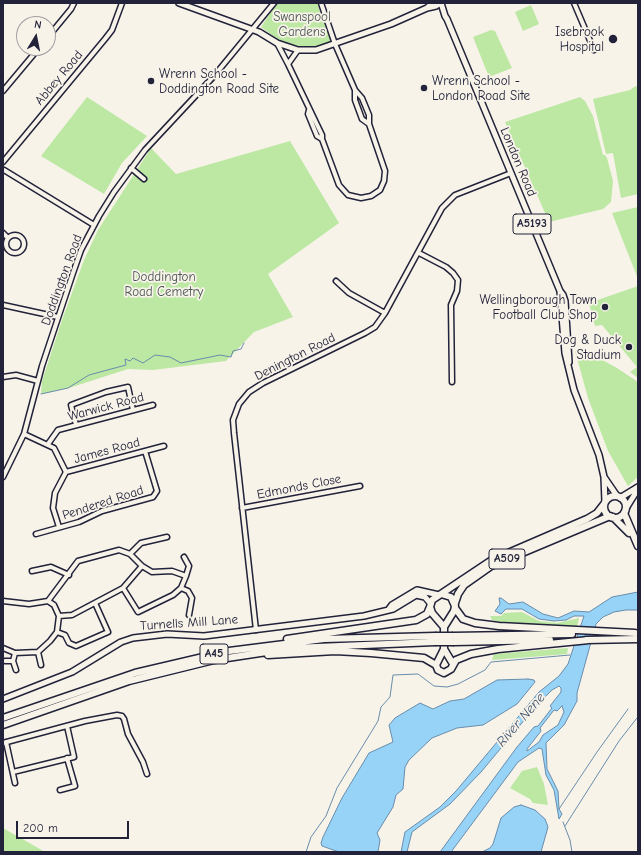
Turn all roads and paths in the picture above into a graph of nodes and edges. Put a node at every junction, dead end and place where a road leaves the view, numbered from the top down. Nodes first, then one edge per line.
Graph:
1 (74, 3) edge
2 (122, 3) edge
3 (179, 3) edge
4 (274, 3) edge
5 (321, 3) edge
6 (574, 3) edge
7 (438, 4) edge
8 (56, 27) edge
9 (253, 29) junction
10 (277, 43) junction
11 (335, 44) junction
12 (298, 50) junction
13 (594, 50) dead end
14 (32, 56) edge
15 (288, 64) junction
16 (355, 90) junction
17 (3, 91) edge
18 (369, 124) junction
19 (3, 162) edge
20 (131, 168) junction
21 (4, 170) edge
22 (511, 173) junction
23 (144, 179) dead end
24 (94, 225) junction
25 (3, 234) edge
26 (8, 238) junction
27 (419, 252) junction
28 (336, 281) dead end
29 (3, 305) edge
30 (385, 314) junction
31 (58, 317) junction
32 (3, 377) edge
33 (38, 381) junction
34 (452, 382) dead end
35 (153, 404) dead end
36 (133, 410) junction
37 (76, 425) junction
38 (24, 434) junction
39 (48, 444) junction
40 (164, 446) dead end
41 (145, 451) junction
42 (66, 472) junction
43 (3, 477) edge
44 (604, 477) junction
45 (360, 486) dead end
46 (638, 488) edge
47 (619, 497) junction
48 (605, 503) junction
49 (242, 508) junction
50 (624, 511) junction
51 (612, 517) junction
52 (58, 528) junction
53 (36, 534) dead end
54 (167, 537) dead end
55 (633, 537) junction
56 (638, 546) edge
57 (130, 554) junction
58 (184, 557) dead end
59 (142, 566) junction
60 (32, 571) dead end
61 (69, 575) junction
62 (186, 576) junction
63 (123, 588) junction
64 (181, 588) junction
65 (440, 594) junction
66 (3, 601) edge
67 (48, 601) junction
68 (95, 603) junction
69 (430, 605) junction
70 (455, 606) junction
71 (389, 609) junction
72 (189, 615) dead end
73 (59, 616) junction
74 (450, 617) junction
75 (438, 618) junction
76 (444, 627) junction
77 (256, 630) junction
78 (57, 632) junction
79 (637, 635) edge
80 (595, 636) junction
81 (574, 637) junction
82 (435, 639) junction
83 (3, 648) edge
84 (444, 649) junction
85 (229, 650) junction
86 (38, 652) junction
87 (15, 653) junction
88 (214, 660) junction
89 (5, 661) dead end
90 (13, 661) junction
91 (452, 664) junction
92 (41, 665) dead end
93 (436, 665) junction
94 (16, 670) dead end
95 (3, 699) edge
96 (3, 718) edge
97 (3, 725) edge
98 (67, 726) junction
99 (4, 742) edge
100 (68, 758) junction
101 (13, 772) junction
102 (147, 774) dead end
103 (15, 783) dead end
104 (60, 790) dead end

1 - 8 street
2 - 19 street, Abbey Road
3 - 9 main road
4 - 9 street, Doddington Road
5 - 11 street
6 - 13 street
7 - 11 main road
7 - 22 main road, London Road / A5193
9 - 10 main road
9 - 20 street, Doddington Road
10 - 12 main road
10 - 15 street
11 - 12 main road
11 - 16 street
12 - 15 street
14 - 17 street
15 - 18 street
16 - 18 street
16 - 18 street
19 - 21 street, Abbey Road
20 - 23 street
20 - 24 street, Doddington Road
21 - 24 street, Abbey Road
22 - 27 street, Denington Road
22 - 44 main road, London Road / A5193
24 - 31 street, Doddington Road
25 - 26 street
26 - 26 street
27 - 30 street, Denington Road
27 - 34 street
28 - 30 street
29 - 31 street
30 - 49 street, Denington Road
31 - 33 street, Doddington Road
32 - 33 street
33 - 38 street, Doddington Road
35 - 36 street, Warwick Road
36 - 37 street, Warwick Road
36 - 37 street
37 - 39 street, Warwick Road
38 - 39 street
38 - 43 street, Doddington Road
39 - 42 street, James Road
40 - 41 street, James Road
41 - 42 street, James Road
41 - 52 street, Pendered Road
42 - 52 street, Pendered Road
44 - 47 main road, London Road / A5193
44 - 48 main road, London Road / A5193
45 - 49 street, Edmonds Close
46 - 47 main road
46 - 50 main road
47 - 48 highway
47 - 50 highway
48 - 51 highway
48 - 65 highway, A509
49 - 77 street, Denington Road
50 - 51 highway
50 - 55 highway
51 - 55 highway
51 - 70 highway, A509
52 - 53 street, Pendered Road
54 - 57 street
55 - 56 highway
57 - 59 street
57 - 61 street
58 - 62 street
59 - 62 street
59 - 63 street
60 - 61 street
61 - 67 street
62 - 64 street
63 - 64 street
63 - 68 street
64 - 72 street
65 - 69 highway
65 - 70 highway
65 - 71 main road, Turnells Mill Lane
66 - 67 street
67 - 73 street
68 - 73 street
68 - 78 street
69 - 71 main road, Turnells Mill Lane
69 - 75 highway
69 - 85 highway, A45
70 - 74 highway
70 - 81 highway
71 - 77 main road, Turnells Mill Lane
73 - 78 street
74 - 75 highway
74 - 76 highway
75 - 76 highway
76 - 84 highway
77 - 95 main road, Turnells Mill Lane
78 - 86 street
79 - 80 highway, A45
80 - 81 highway
80 - 81 highway, A45
81 - 82 highway, A45, bridge
81 - 91 highway, A45
82 - 85 highway, A45
82 - 88 highway, A45
83 - 87 street
84 - 91 highway
84 - 93 highway
85 - 96 highway, A45
86 - 87 street
86 - 92 street
87 - 90 street
88 - 93 highway, A45
88 - 97 highway, A45
89 - 90 street
90 - 94 street
91 - 93 highway
98 - 99 street
98 - 100 street
98 - 102 street
99 - 101 street
100 - 101 street
100 - 104 street
101 - 103 street

